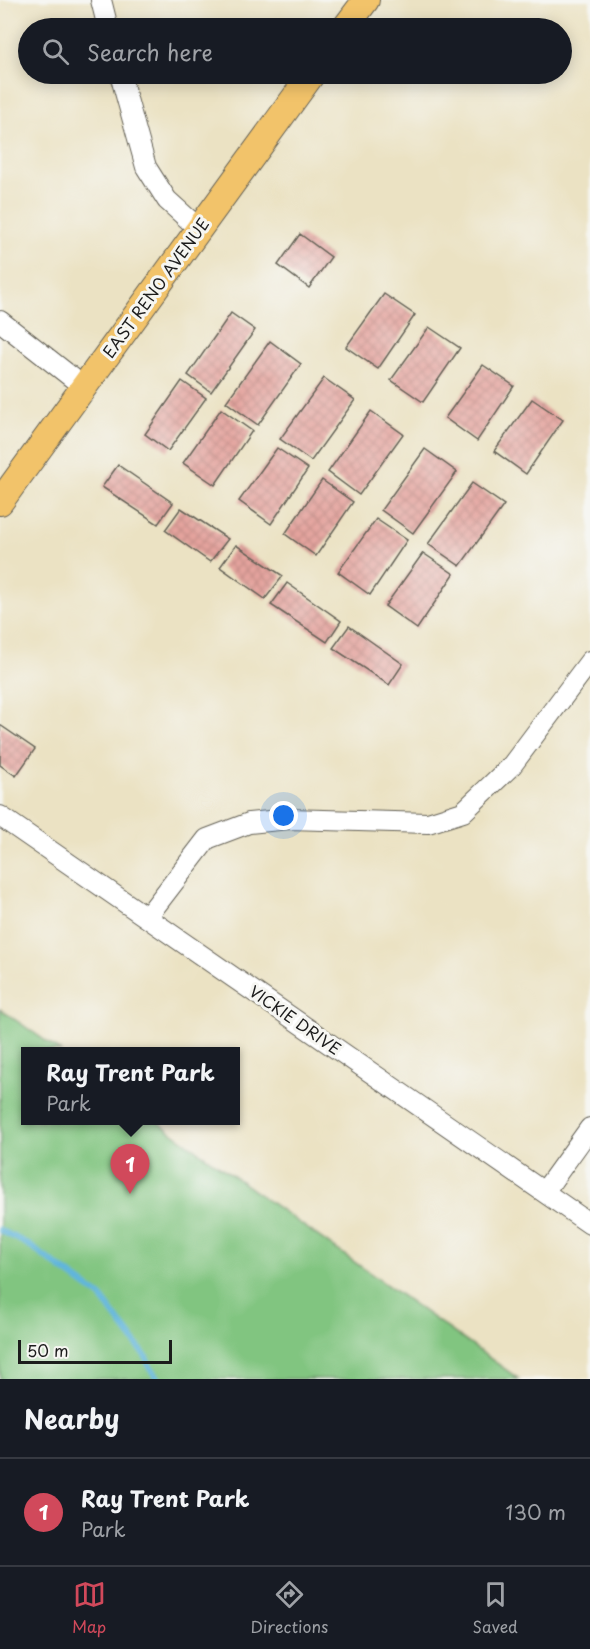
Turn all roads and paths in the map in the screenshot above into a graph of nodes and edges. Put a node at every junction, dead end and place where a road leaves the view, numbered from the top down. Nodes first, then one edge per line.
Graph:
1 (101, 0) edge
2 (366, 0) edge
3 (106, 18) edge
4 (352, 18) edge
5 (123, 84) edge
6 (305, 84) edge
7 (199, 230) junction
8 (0, 321) edge
9 (84, 387) junction
10 (0, 502) edge
11 (590, 661) edge
12 (0, 816) edge
13 (147, 917) junction
14 (590, 1128) edge
15 (544, 1192) junction
16 (590, 1224) edge

1 - 3 street
2 - 4 main road
5 - 7 street
6 - 7 main road, EAST RENO AVENUE
7 - 9 main road, EAST RENO AVENUE
8 - 9 street
9 - 10 main road, EAST RENO AVENUE
11 - 13 street
12 - 13 street, VICKIE DRIVE
13 - 15 street, VICKIE DRIVE
14 - 15 street
15 - 16 street, VICKIE DRIVE

